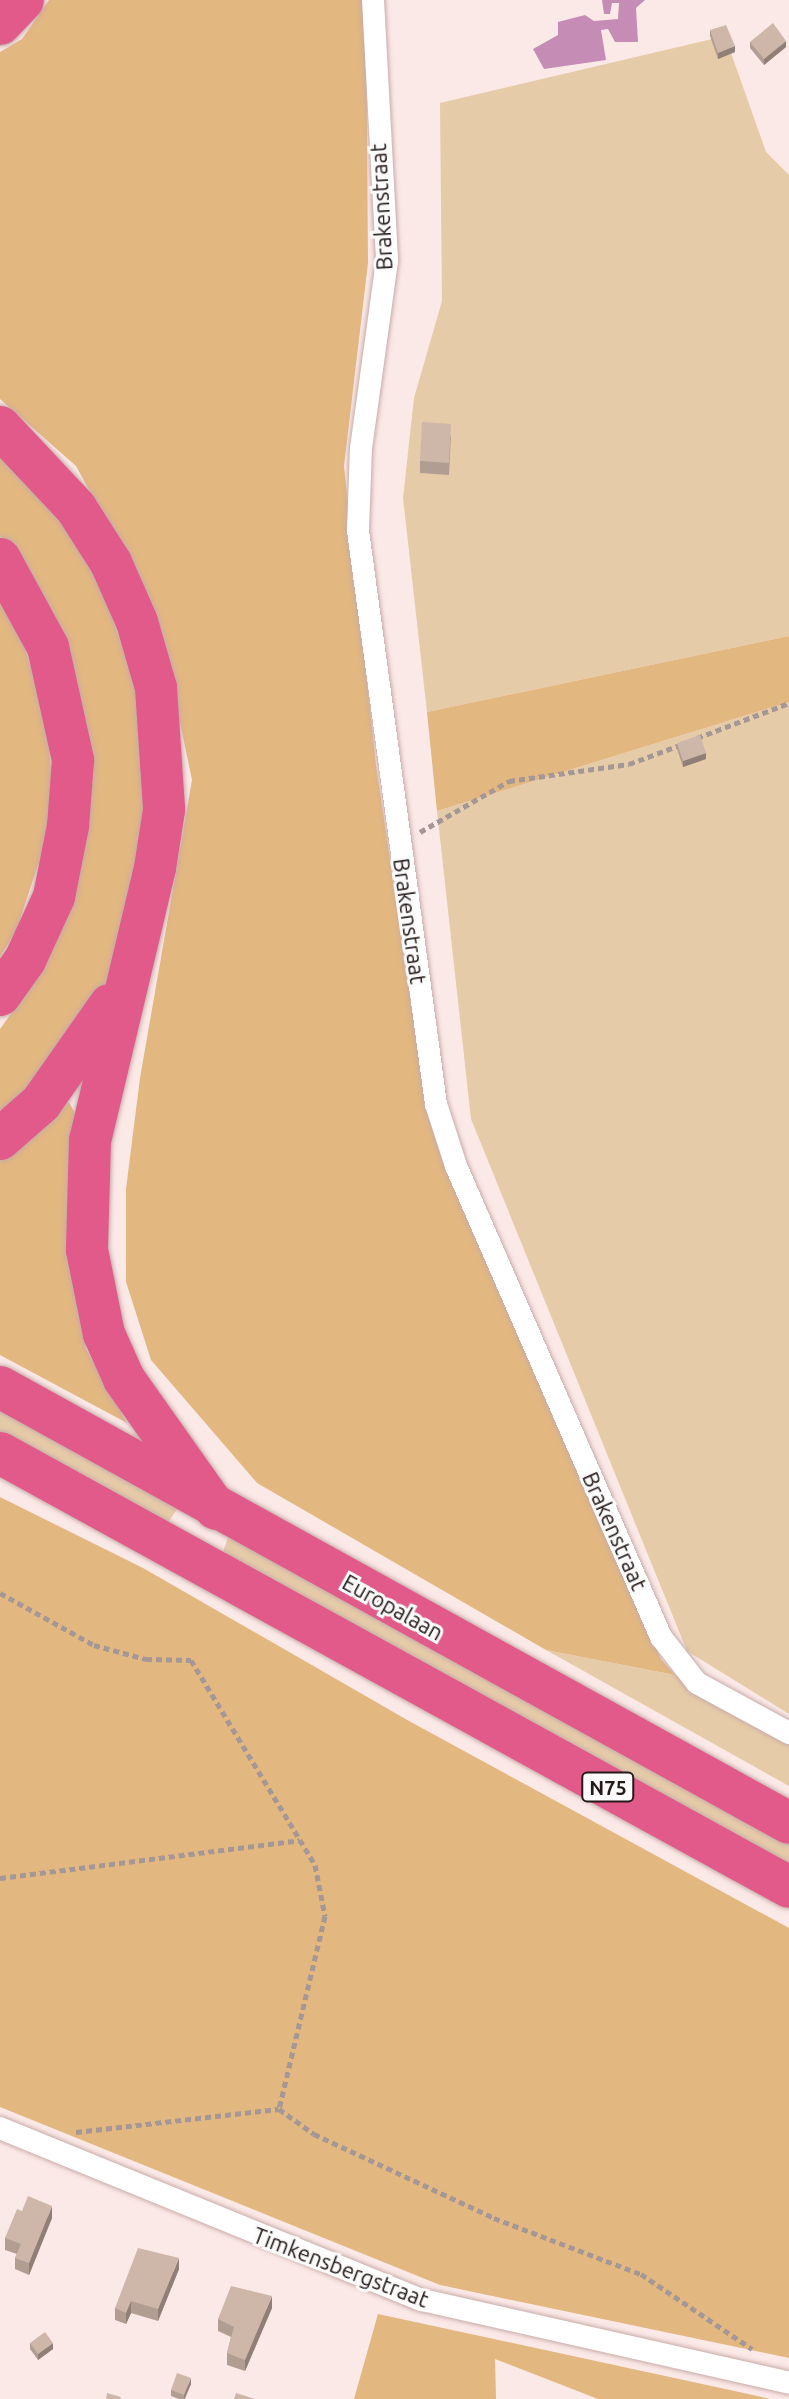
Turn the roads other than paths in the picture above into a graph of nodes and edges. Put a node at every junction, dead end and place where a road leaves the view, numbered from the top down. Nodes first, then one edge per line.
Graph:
1 (23, 0) edge
2 (373, 0) edge
3 (0, 24) edge
4 (0, 427) edge
5 (0, 559) edge
6 (128, 978) junction
7 (0, 995) edge
8 (0, 1139) edge
9 (0, 1387) edge
10 (0, 1453) edge
11 (0, 1476) edge
12 (216, 1509) junction
13 (106, 1512) junction
14 (789, 1733) edge
15 (789, 1823) edge
16 (789, 1887) edge
17 (0, 2128) edge
18 (789, 2383) edge

1 - 3 highway
2 - 14 street, Brakenstraat
4 - 6 highway
5 - 7 highway
6 - 8 highway
6 - 12 highway
9 - 12 highway, Europalaan / N75
10 - 13 highway, N75
11 - 13 highway
12 - 15 highway, Europalaan / N75
13 - 16 highway, N75
17 - 18 street, Timkensbergstraat

